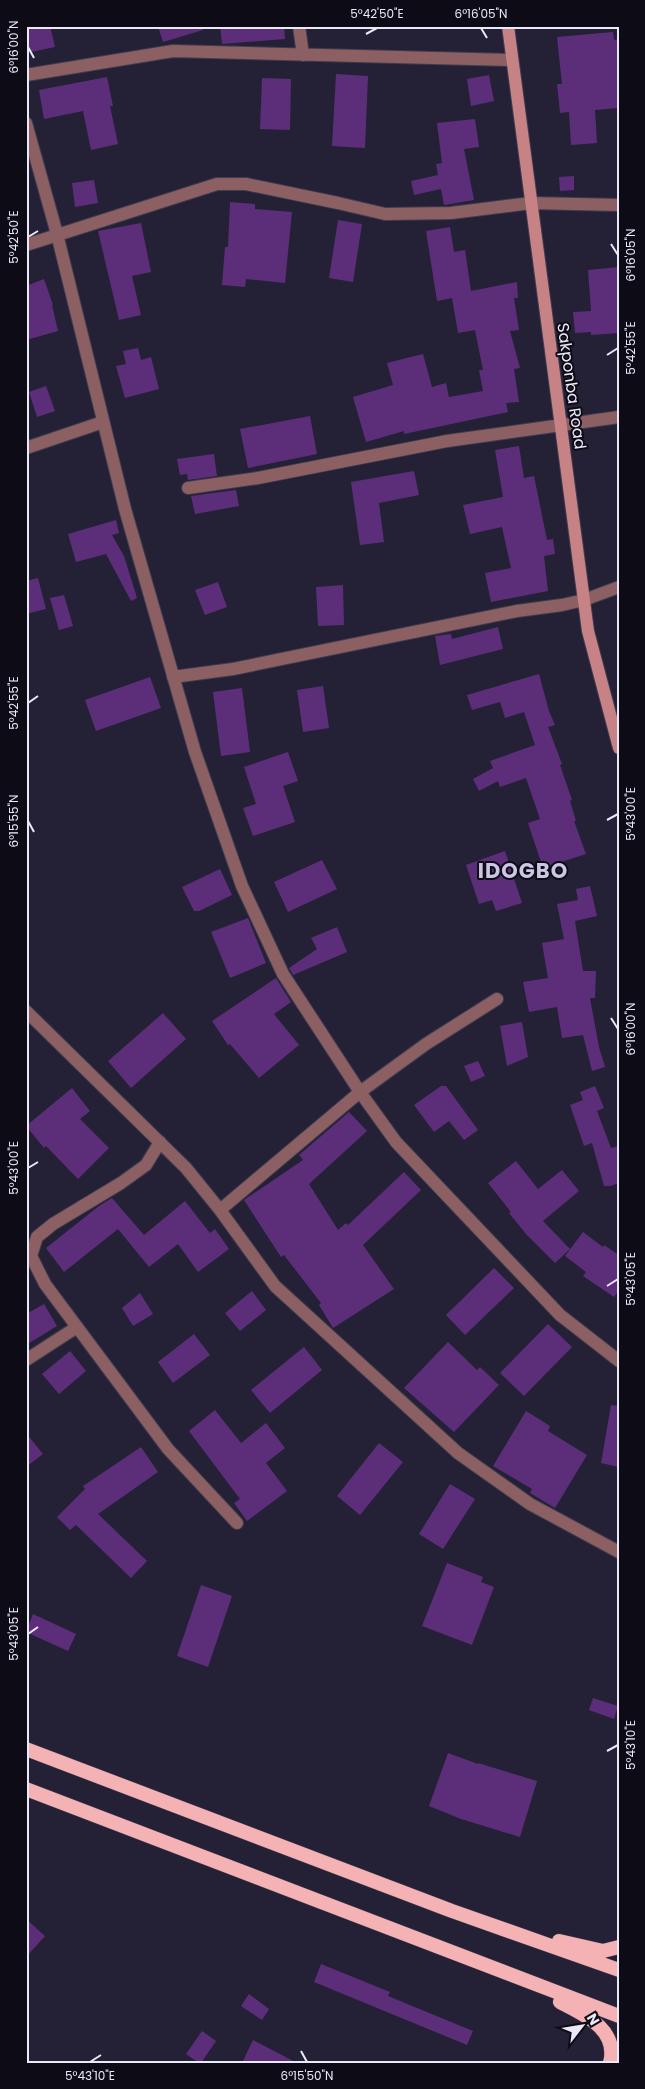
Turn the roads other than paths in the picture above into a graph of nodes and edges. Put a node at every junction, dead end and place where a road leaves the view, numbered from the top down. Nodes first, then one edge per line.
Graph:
1 (299, 26) edge
2 (508, 26) edge
3 (303, 55) junction
4 (512, 60) junction
5 (26, 75) edge
6 (26, 123) edge
7 (531, 203) junction
8 (619, 205) edge
9 (57, 234) junction
10 (26, 245) edge
11 (619, 417) edge
12 (103, 422) junction
13 (561, 424) junction
14 (26, 448) edge
15 (188, 488) dead end
16 (619, 587) edge
17 (584, 600) junction
18 (173, 677) junction
19 (619, 748) edge
20 (498, 999) dead end
21 (26, 1011) edge
22 (360, 1092) junction
23 (160, 1142) junction
24 (220, 1210) junction
25 (77, 1328) junction
26 (26, 1360) edge
27 (619, 1361) edge
28 (236, 1523) dead end
29 (619, 1552) edge
30 (26, 1749) edge
31 (26, 1789) edge
32 (502, 1929) junction
33 (619, 1947) edge
34 (477, 1963) junction
35 (619, 1970) edge
36 (619, 2016) edge
37 (613, 2057) edge

1 - 3 street
2 - 4 main road, Sakponba Road
3 - 4 street
3 - 5 street
4 - 7 main road, Sakponba Road
6 - 9 street
7 - 8 street
7 - 9 street
7 - 13 main road, Sakponba Road
9 - 10 street
9 - 12 street
11 - 13 street
12 - 14 street
12 - 18 street
13 - 15 street
13 - 17 main road, Sakponba Road
16 - 17 street
17 - 18 street
17 - 19 main road, Sakponba Road
18 - 22 street
20 - 22 street
21 - 23 street
22 - 24 street
22 - 27 street
23 - 24 street
23 - 25 street
24 - 29 street
25 - 26 street
25 - 28 street
30 - 32 highway
31 - 34 highway
32 - 33 highway
32 - 35 highway
34 - 36 highway
34 - 37 highway

